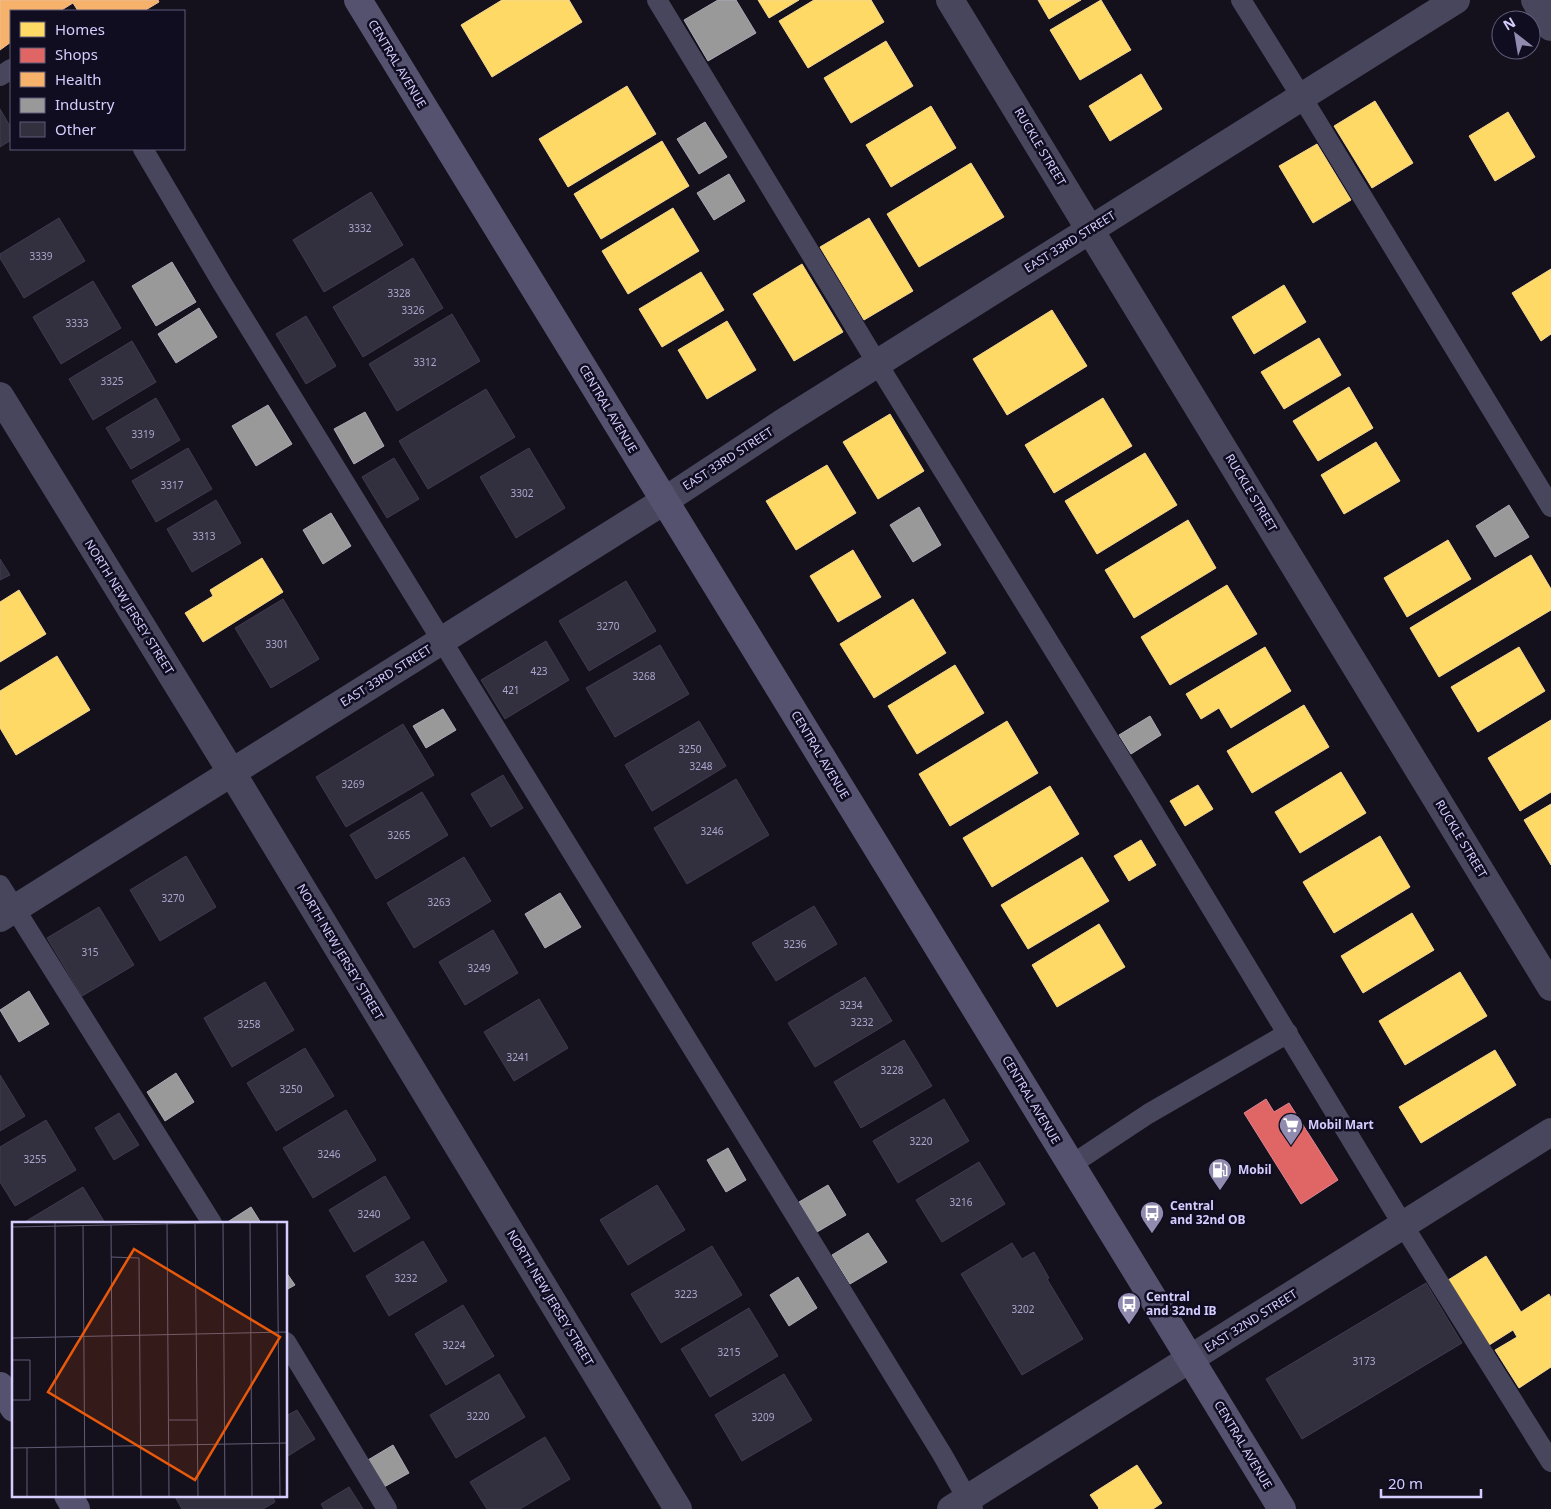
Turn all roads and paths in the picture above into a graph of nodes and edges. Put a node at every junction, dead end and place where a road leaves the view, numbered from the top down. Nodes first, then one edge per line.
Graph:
1 (358, 0) edge
2 (657, 0) edge
3 (950, 0) edge
4 (1241, 0) edge
5 (1456, 0) edge
6 (1535, 0) edge
7 (1551, 27) edge
8 (1302, 97) junction
9 (143, 150) edge
10 (1090, 230) junction
11 (877, 363) junction
12 (0, 396) edge
13 (664, 501) junction
14 (1551, 507) edge
15 (442, 640) junction
16 (232, 773) junction
17 (0, 885) edge
18 (8, 914) edge
19 (1551, 987) edge
20 (1288, 1033) junction
21 (1551, 1132) edge
22 (1071, 1165) junction
23 (211, 1222) edge
24 (1403, 1225) junction
25 (288, 1345) edge
26 (1190, 1359) junction
27 (0, 1386) edge
28 (12, 1405) edge
29 (1551, 1462) edge
30 (69, 1496) edge
31 (963, 1506) edge
32 (76, 1509) edge
33 (387, 1509) edge
34 (678, 1509) edge
35 (1282, 1509) edge

1 - 13 main road, CENTRAL AVENUE
2 - 11 lane
3 - 10 street, RUCKLE STREET
4 - 8 lane
5 - 8 street, EAST 33RD STREET
6 - 7 street
8 - 10 street, EAST 33RD STREET
8 - 14 lane
9 - 15 lane
10 - 11 street, EAST 33RD STREET
10 - 19 street, RUCKLE STREET
11 - 13 street, EAST 33RD STREET
11 - 20 lane
12 - 16 street, NORTH NEW JERSEY STREET
13 - 15 street, EAST 33RD STREET
13 - 22 main road, CENTRAL AVENUE
15 - 16 street, EAST 33RD STREET
15 - 31 lane
16 - 18 street, EAST 33RD STREET
16 - 34 street, NORTH NEW JERSEY STREET
17 - 18 lane
18 - 23 lane
20 - 22 lane
20 - 24 lane
21 - 24 street, EAST 32ND STREET
22 - 26 main road, CENTRAL AVENUE
24 - 26 street, EAST 32ND STREET
24 - 29 lane
25 - 33 lane
26 - 31 street, EAST 32ND STREET
26 - 35 main road, CENTRAL AVENUE
27 - 28 main road
30 - 32 main road

